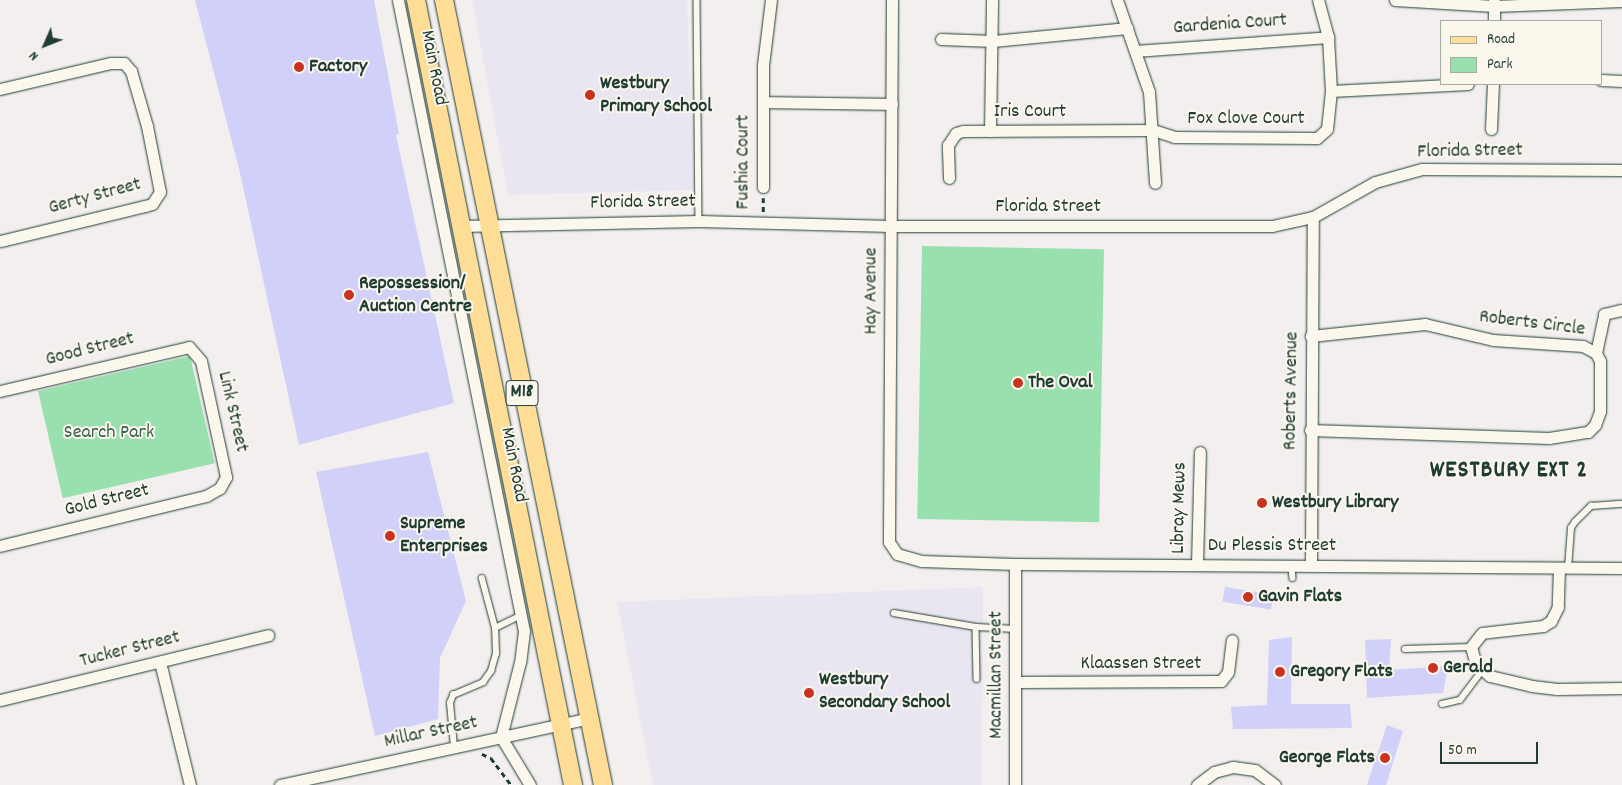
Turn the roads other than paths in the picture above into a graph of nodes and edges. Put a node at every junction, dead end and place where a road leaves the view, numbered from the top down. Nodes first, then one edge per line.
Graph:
1 (398, 0) edge
2 (416, 0) edge
3 (444, 0) edge
4 (697, 0) edge
5 (771, 0) edge
6 (892, 0) edge
7 (992, 0) edge
8 (1117, 0) edge
9 (1318, 0) edge
10 (1395, 0) edge
11 (1442, 0) edge
12 (1622, 1) edge
13 (1494, 3) edge
14 (1494, 20) edge
15 (1127, 28) junction
16 (1328, 37) junction
17 (941, 39) dead end
18 (993, 41) junction
19 (1135, 51) junction
20 (1602, 80) edge
21 (1622, 81) edge
22 (1448, 85) edge
23 (1493, 85) edge
24 (0, 89) edge
25 (1331, 91) junction
26 (762, 102) junction
27 (892, 104) junction
28 (1491, 129) dead end
29 (1152, 130) junction
30 (990, 131) junction
31 (1622, 170) edge
32 (949, 178) dead end
33 (1155, 183) dead end
34 (763, 187) road end
35 (1313, 217) junction
36 (699, 221) junction
37 (488, 224) junction
38 (461, 226) junction
39 (891, 226) junction
40 (0, 241) edge
41 (1622, 310) edge
42 (1311, 336) junction
43 (189, 347) joint
44 (1596, 354) junction
45 (0, 391) edge
46 (1310, 430) junction
47 (1200, 452) dead end
48 (220, 488) joint
49 (1622, 504) edge
50 (0, 546) edge
51 (921, 561) joint
52 (1015, 564) junction
53 (1197, 564) junction
54 (1292, 565) junction
55 (1311, 565) junction
56 (1622, 568) edge
57 (1564, 569) junction
58 (1294, 578) dead end
59 (482, 579) dead end
60 (894, 613) dead end
61 (522, 615) junction
62 (976, 627) junction
63 (495, 628) junction
64 (1016, 629) junction
65 (268, 635) dead end
66 (1232, 640) dead end
67 (1470, 647) junction
68 (1405, 649) dead end
69 (160, 662) junction
70 (1482, 671) junction
71 (978, 679) dead end
72 (1017, 682) junction
73 (1622, 688) edge
74 (0, 700) edge
75 (1442, 704) dead end
76 (590, 718) junction
77 (562, 725) junction
78 (501, 737) junction
79 (454, 747) junction
80 (190, 785) edge
81 (280, 785) edge
82 (530, 785) edge
83 (573, 785) edge
84 (603, 785) edge
85 (1016, 785) edge
86 (1197, 785) edge
87 (1275, 785) edge

1 - 61 street, Main Road
2 - 38 main road, Main Road / M18
3 - 37 main road, Main Road / M18
4 - 36 lane
5 - 26 street, Fushia Court
6 - 27 street, Hay Avenue
7 - 18 street
8 - 15 street
9 - 16 street, Fox Clove Court
10 - 11 street
11 - 13 street
12 - 13 street
13 - 14 street
15 - 18 street
15 - 19 street
16 - 19 street, Gardenia Court
16 - 25 street, Fox Clove Court
17 - 18 street
18 - 30 street
19 - 29 street
20 - 21 street
22 - 25 street
23 - 28 street
24 - 40 street, Gerty Street
25 - 29 street, Fox Clove Court
26 - 27 street
26 - 34 street, Fushia Court
27 - 39 street, Hay Avenue
29 - 30 street, Iris Court
29 - 33 street
30 - 32 street, Iris Court
31 - 35 street, Florida Street
35 - 39 street, Florida Street
35 - 42 street, Roberts Avenue
36 - 37 street, Florida Street
36 - 39 street, Florida Street
37 - 38 street, Florida Street
37 - 76 main road, Main Road / M18
38 - 77 main road, Main Road / M18
39 - 51 street, Hay Avenue
41 - 44 street
42 - 44 street, Roberts Circle
42 - 46 street, Roberts Avenue
43 - 45 street, Good Street
43 - 48 street, Link Street
44 - 46 street, Roberts Circle
46 - 55 street, Roberts Avenue
47 - 53 street, Libray Mews
48 - 50 street, Gold Street
49 - 57 lane
51 - 52 street, Du Plessis Street
52 - 53 street, Du Plessis Street
52 - 64 street, Macmillan Street
53 - 54 street, Du Plessis Street
54 - 55 street, Du Plessis Street
54 - 58 lane
55 - 57 street, Du Plessis Street
56 - 57 street, Du Plessis Street
57 - 67 street
59 - 63 lane
60 - 62 lane
61 - 63 lane
61 - 78 street, Main Road
62 - 64 lane
62 - 71 lane
63 - 79 lane
64 - 72 street, Macmillan Street
65 - 69 street, Tucker Street
66 - 72 street, Klaassen Street
67 - 68 lane
67 - 70 street
69 - 74 street, Tucker Street
69 - 80 street
70 - 73 street
70 - 75 lane
72 - 85 street, Macmillan Street
76 - 77 street, Millar Street
76 - 84 main road, Main Road / M18
77 - 78 street, Millar Street
77 - 83 main road, Main Road / M18
78 - 79 street, Millar Street
78 - 82 street
79 - 81 street, Millar Street
86 - 87 street

